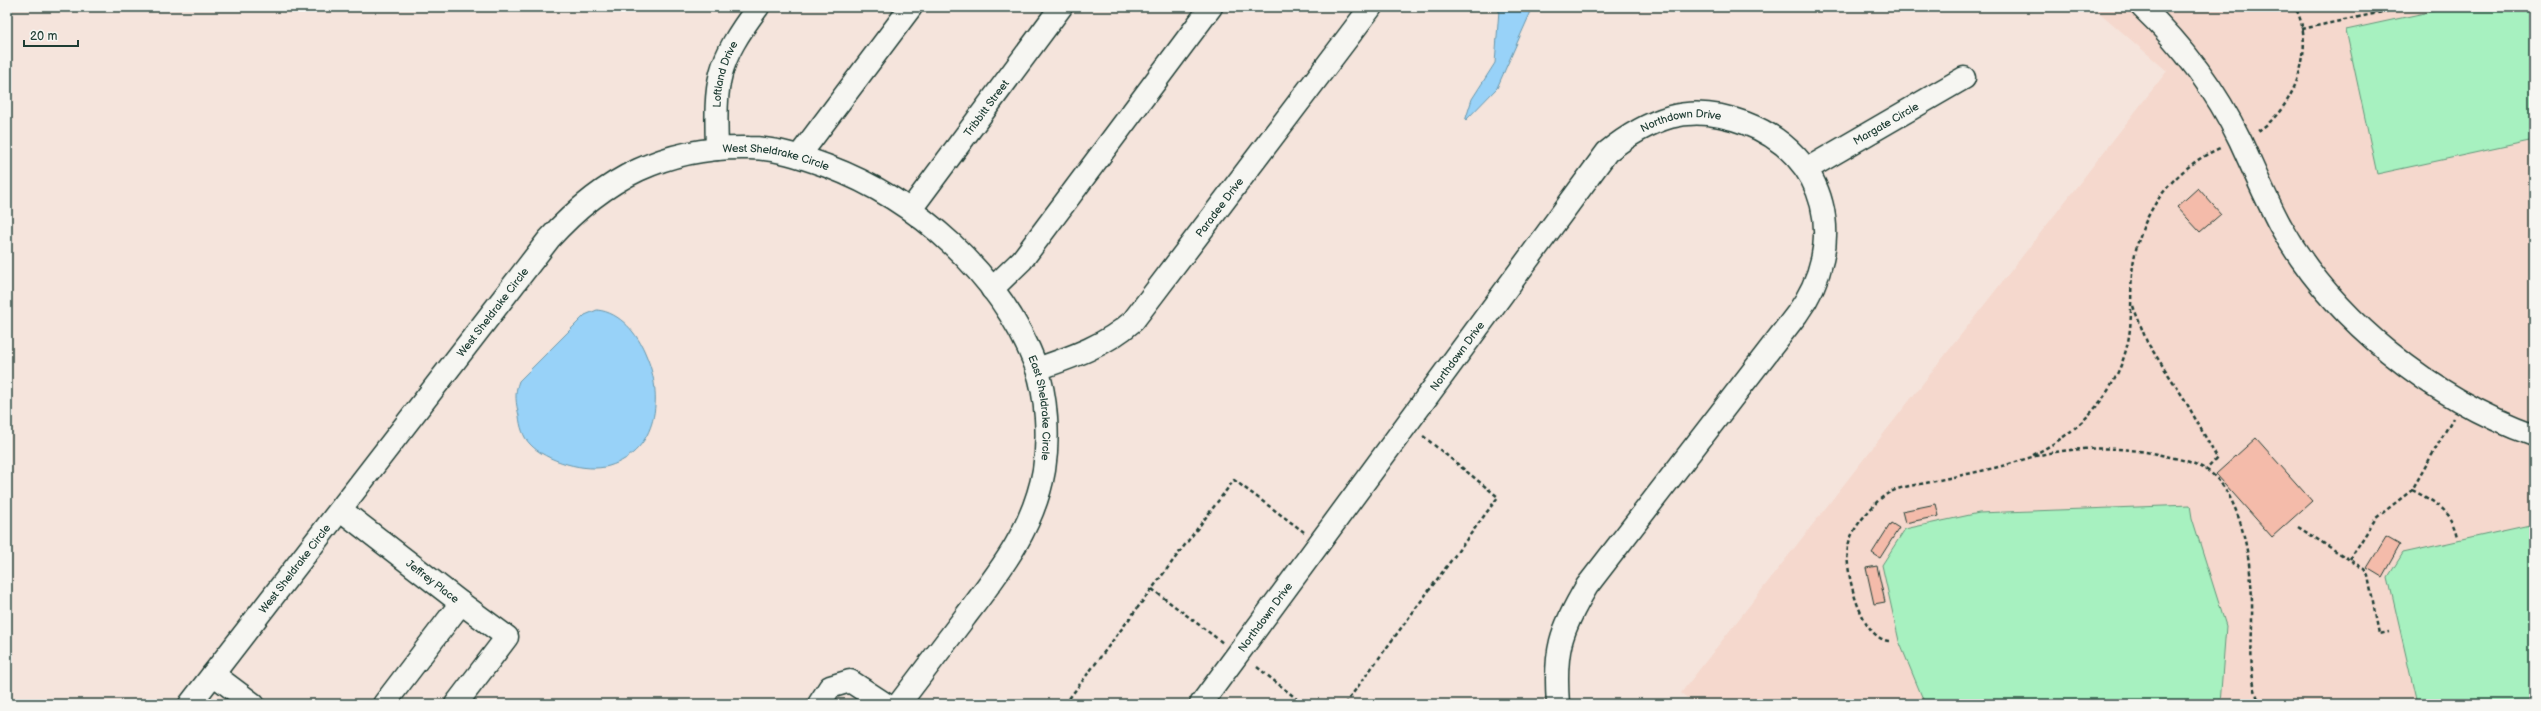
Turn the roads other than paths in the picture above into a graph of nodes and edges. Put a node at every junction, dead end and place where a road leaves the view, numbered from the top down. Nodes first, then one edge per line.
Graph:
1 (758, 7) edge
2 (911, 7) edge
3 (1061, 7) edge
4 (1211, 7) edge
5 (1371, 7) edge
6 (2142, 7) edge
7 (1964, 78) dead end
8 (717, 149) junction
9 (799, 156) junction
10 (1807, 169) junction
11 (911, 209) junction
12 (992, 289) junction
13 (1037, 369) junction
14 (2534, 435) edge
15 (341, 510) junction
16 (461, 603) junction
17 (214, 674) junction
18 (190, 704) edge
19 (253, 704) edge
20 (384, 704) edge
21 (456, 704) edge
22 (819, 704) edge
23 (885, 704) edge
24 (899, 704) edge
25 (1200, 704) edge
26 (1558, 704) edge

1 - 8 street, Loftland Drive
2 - 9 street
3 - 11 street, Tribbitt Street
4 - 12 street
5 - 13 street, Paradee Drive
6 - 14 street
7 - 10 street, Margate Circle
8 - 9 street, West Sheldrake Circle
8 - 15 street, West Sheldrake Circle
9 - 11 street, West Sheldrake Circle
10 - 25 street, Northdown Drive
10 - 26 street, Northdown Drive
11 - 12 street, East Sheldrake Circle
12 - 13 street, East Sheldrake Circle
13 - 24 street, East Sheldrake Circle
15 - 16 street, Jeffrey Place
15 - 17 street, West Sheldrake Circle
16 - 20 street, Jeffrey Place
16 - 21 street
17 - 18 street, West Sheldrake Circle
17 - 19 street
22 - 23 street

